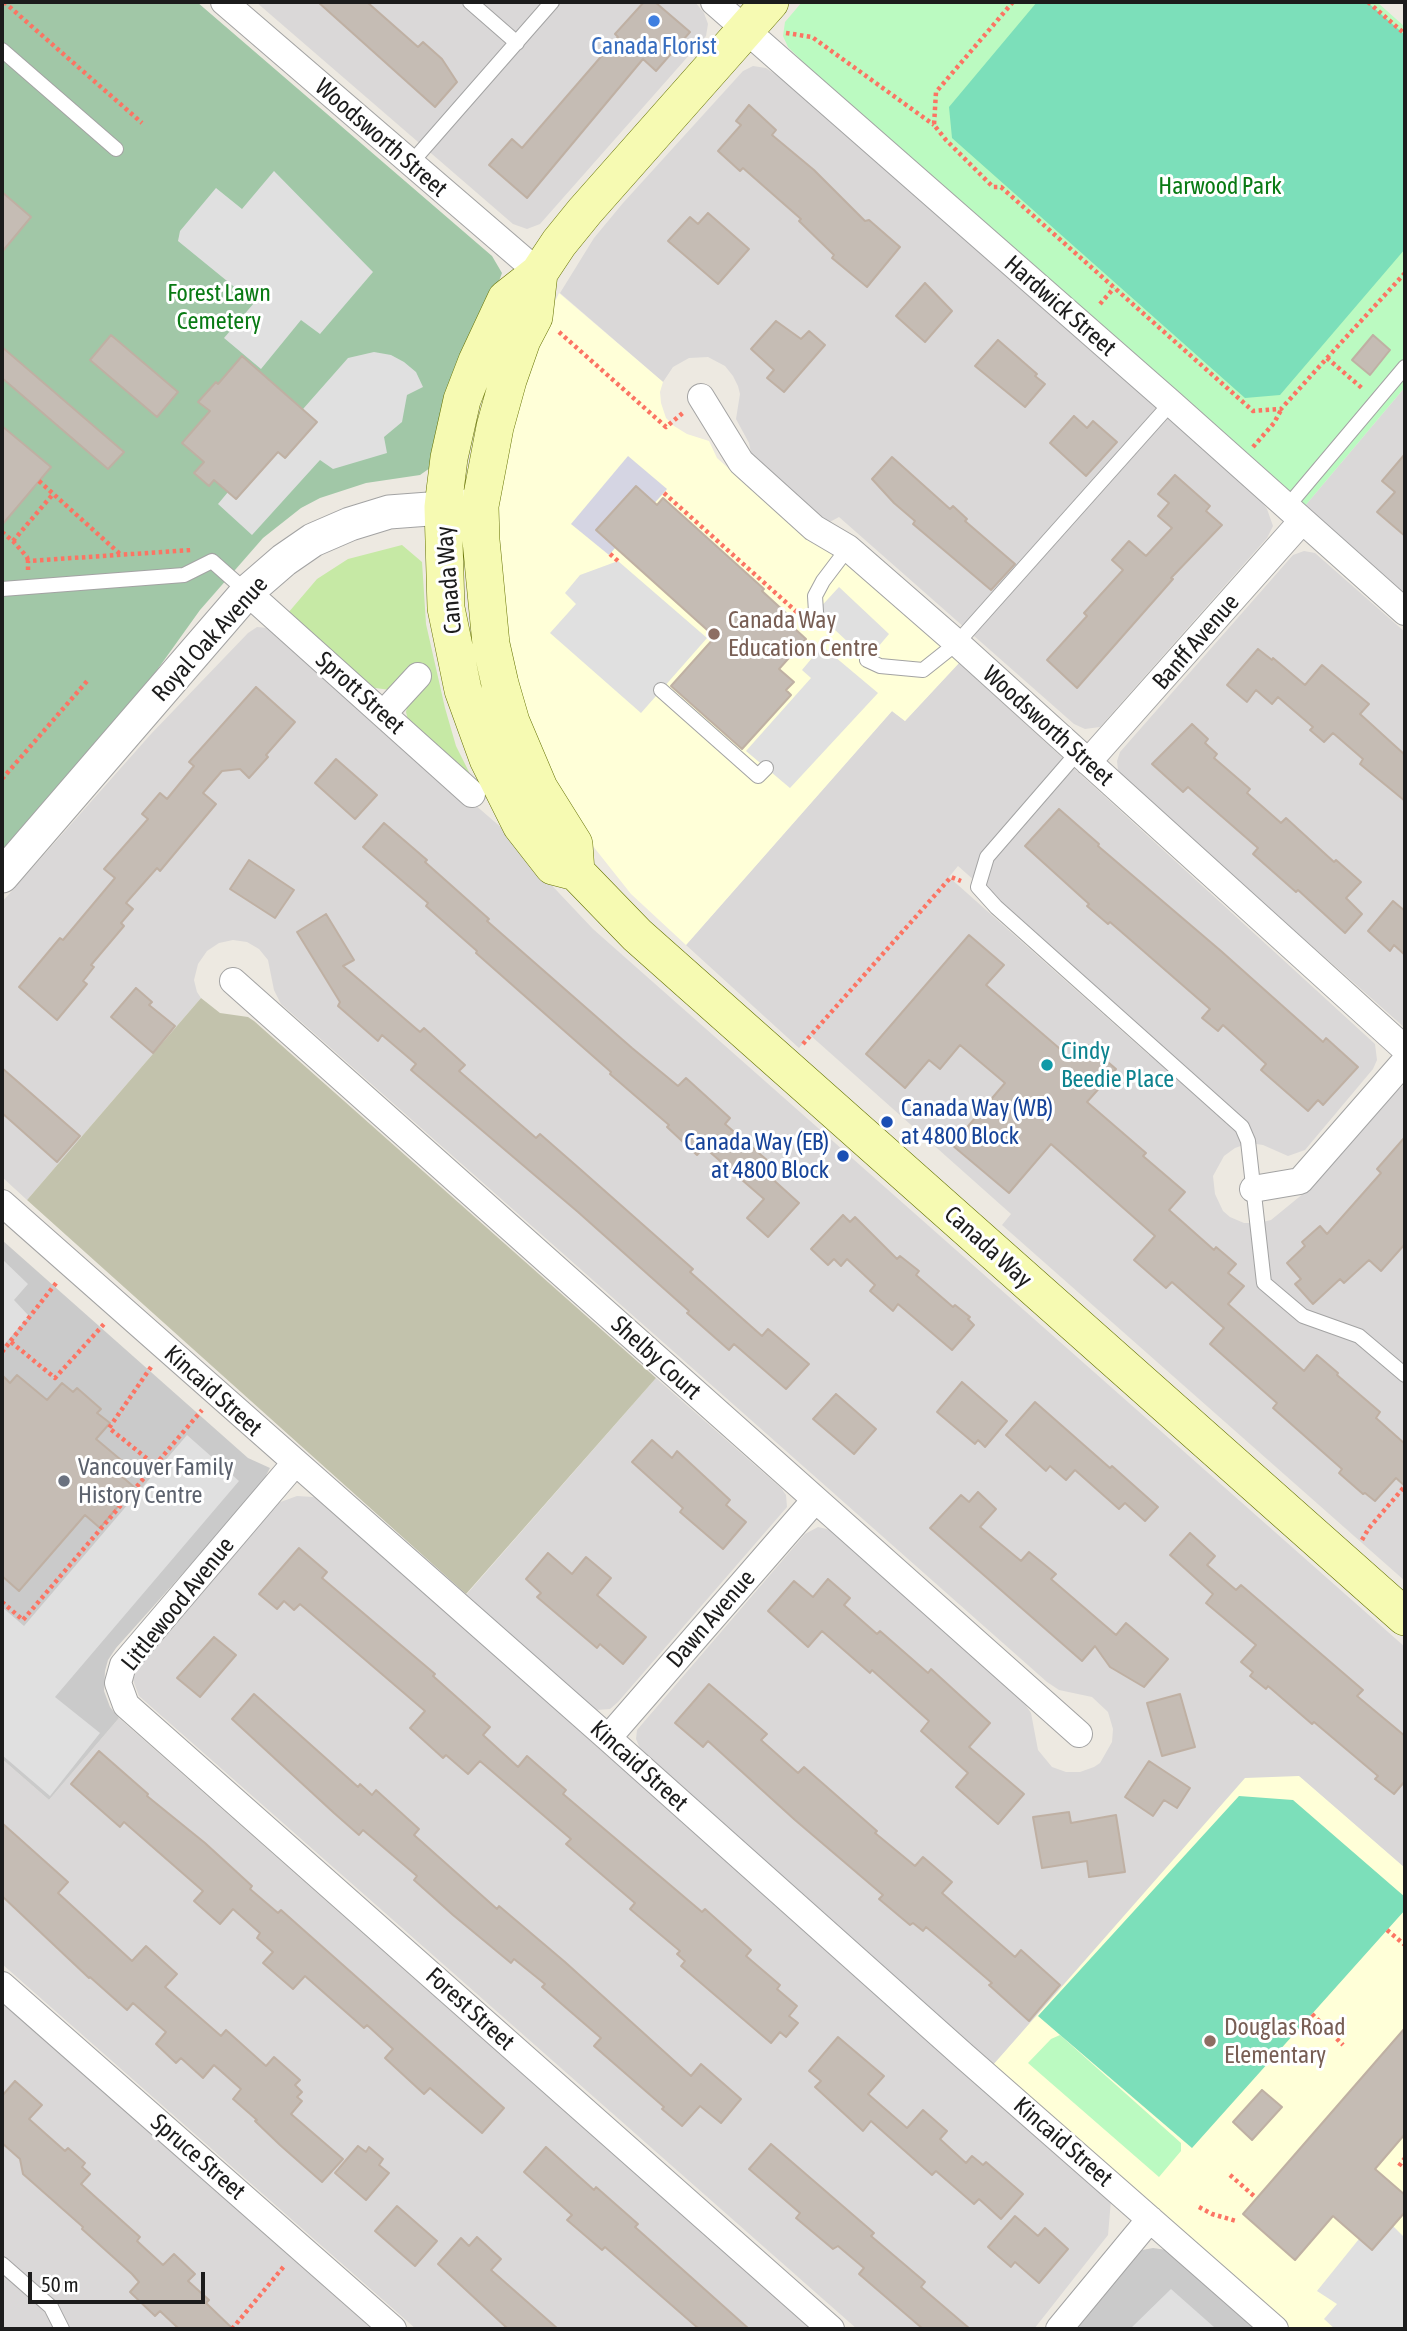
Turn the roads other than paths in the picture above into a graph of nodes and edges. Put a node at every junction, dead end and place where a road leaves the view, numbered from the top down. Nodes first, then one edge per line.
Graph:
1 (224, 2) edge
2 (470, 2) edge
3 (552, 2) edge
4 (714, 2) edge
5 (776, 16) edge
6 (746, 29) junction
7 (517, 43) junction
8 (2, 50) edge
9 (116, 149) dead end
10 (411, 163) junction
11 (539, 273) junction
12 (1405, 367) edge
13 (701, 397) road end
14 (1171, 403) junction
15 (480, 506) junction
16 (443, 507) junction
17 (1295, 514) junction
18 (848, 548) junction
19 (2, 589) edge
20 (247, 592) junction
21 (816, 612) road end
22 (1405, 612) edge
23 (957, 643) junction
24 (867, 660) dead end
25 (418, 676) dead end
26 (661, 690) dead end
27 (383, 714) junction
28 (1083, 757) junction
29 (766, 768) dead end
30 (472, 794) dead end
31 (576, 872) junction
32 (2, 876) edge
33 (233, 981) dead end
34 (1405, 1049) edge
35 (1405, 1061) edge
36 (1253, 1189) junction
37 (2, 1203) edge
38 (1405, 1375) edge
39 (295, 1463) junction
40 (815, 1500) junction
41 (1405, 1617) edge
42 (118, 1683) joint
43 (1079, 1734) dead end
44 (608, 1738) junction
45 (2, 1985) edge
46 (1150, 2219) junction
47 (2, 2264) edge
48 (62, 2329) edge
49 (393, 2329) edge
50 (831, 2329) edge
51 (1059, 2329) edge
52 (1275, 2329) edge

1 - 10 street, Woodsworth Street
2 - 7 lane
3 - 7 lane
4 - 6 street, Hardwick Street
5 - 6 main road, Canada Way
6 - 11 main road, Canada Way
6 - 14 street, Hardwick Street
7 - 10 lane
8 - 9 lane
10 - 11 street, Woodsworth Street
11 - 15 main road, Canada Way
11 - 16 main road, Canada Way
12 - 17 lane
13 - 18 street, Woodsworth Street
14 - 17 street, Hardwick Street
14 - 23 lane
15 - 16 street, Royal Oak Avenue
15 - 31 main road, Canada Way
16 - 20 street, Royal Oak Avenue
16 - 31 main road, Canada Way
17 - 22 street, Hardwick Street
17 - 28 street, Banff Avenue
18 - 21 lane
18 - 23 street, Woodsworth Street
19 - 20 lane
20 - 27 street, Sprott Street
20 - 32 street, Royal Oak Avenue
23 - 24 lane
23 - 28 street, Woodsworth Street
25 - 27 street
26 - 29 lane
27 - 30 street, Sprott Street
28 - 34 street, Woodsworth Street
28 - 36 lane
31 - 41 main road, Canada Way
33 - 40 street, Shelby Court
35 - 36 street
36 - 38 lane
37 - 39 street, Kincaid Street
39 - 42 street, Littlewood Avenue
39 - 44 street, Kincaid Street
40 - 43 street, Shelby Court
40 - 44 street, Dawn Avenue
42 - 50 street, Forest Street
44 - 46 street, Kincaid Street
45 - 49 street, Spruce Street
46 - 51 street
46 - 52 street, Kincaid Street
47 - 48 lane

